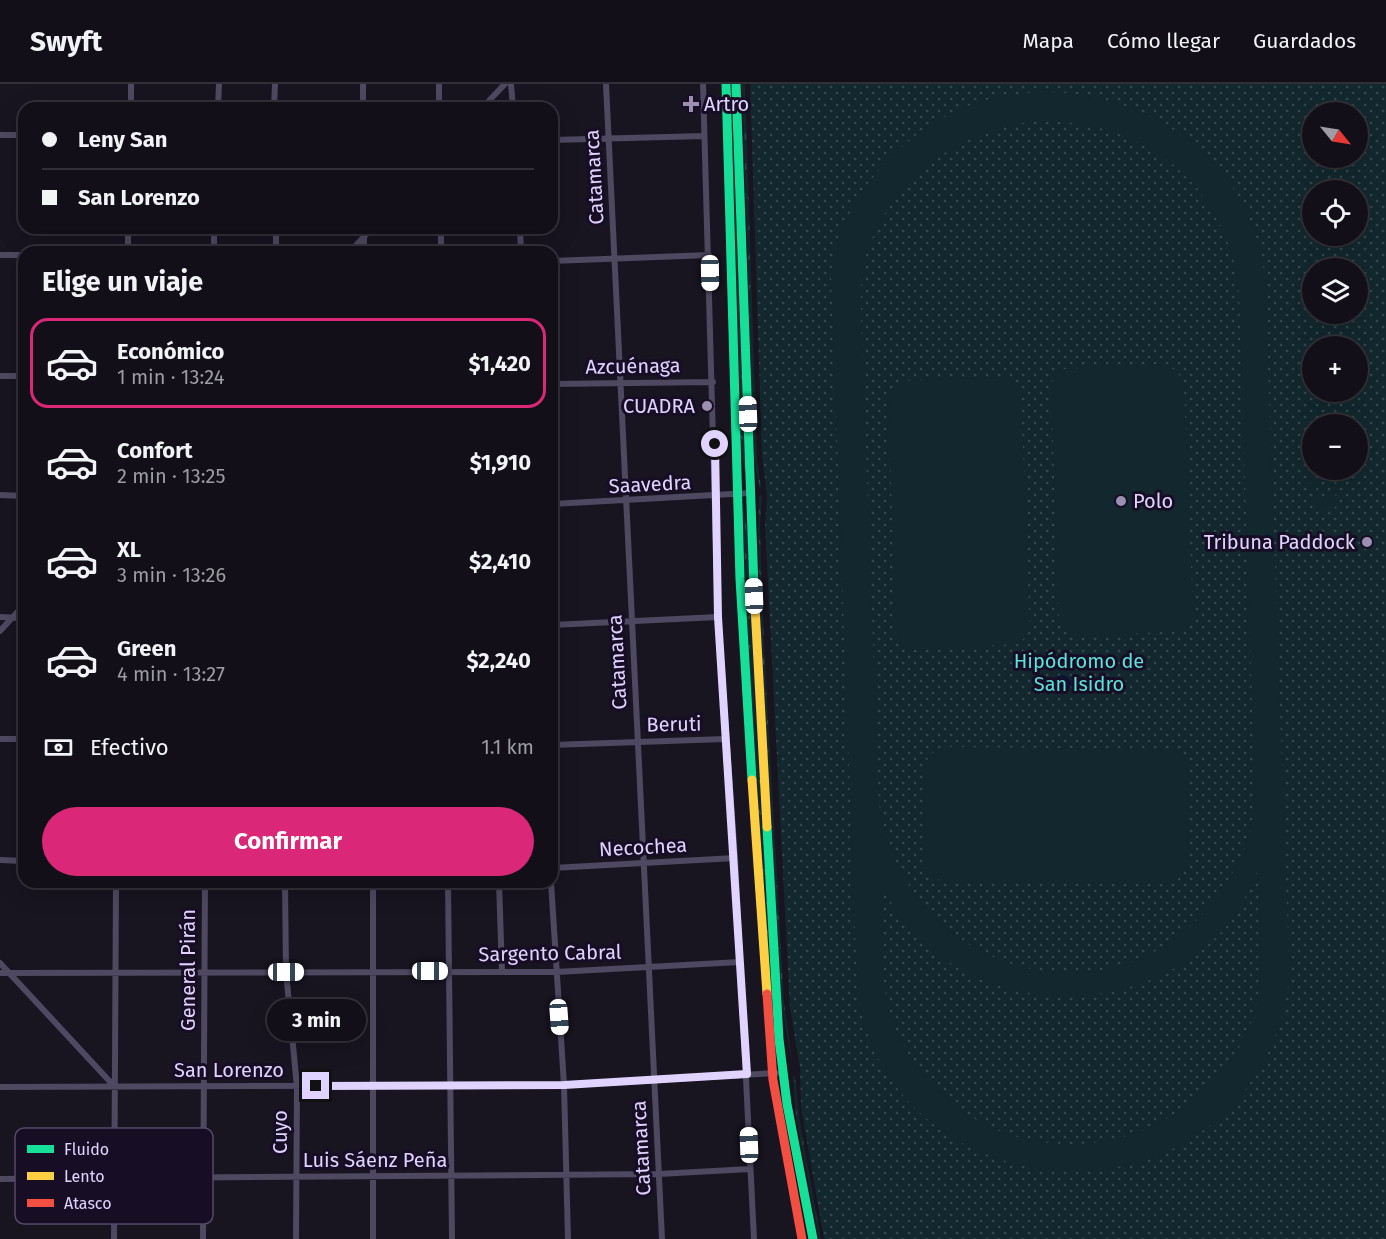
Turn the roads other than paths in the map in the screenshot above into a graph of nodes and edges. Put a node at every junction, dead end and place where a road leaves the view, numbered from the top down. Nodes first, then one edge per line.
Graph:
1 (131, 84) edge
2 (219, 84) edge
3 (275, 84) edge
4 (363, 84) edge
5 (439, 84) edge
6 (505, 84) edge
7 (511, 84) edge
8 (606, 84) edge
9 (704, 84) edge
10 (726, 84) edge
11 (736, 84) edge
12 (130, 102) edge
13 (218, 102) edge
14 (274, 102) edge
15 (363, 102) edge
16 (439, 102) edge
17 (488, 102) edge
18 (512, 102) edge
19 (0, 135) edge
20 (18, 135) edge
21 (704, 136) junction
22 (609, 139) junction
23 (558, 140) edge
24 (364, 236) joint
25 (355, 246) edge
26 (364, 246) edge
27 (0, 255) edge
28 (18, 255) edge
29 (709, 255) junction
30 (615, 259) junction
31 (558, 261) edge
32 (0, 376) edge
33 (18, 376) edge
34 (620, 381) junction
35 (713, 382) junction
36 (558, 384) edge
37 (750, 493) junction
38 (0, 495) edge
39 (739, 495) junction
40 (18, 496) edge
41 (717, 496) junction
42 (628, 502) junction
43 (558, 504) edge
44 (18, 612) edge
45 (0, 617) edge
46 (718, 617) junction
47 (12, 618) junction
48 (18, 618) edge
49 (632, 620) junction
50 (558, 625) edge
51 (0, 631) edge
52 (725, 739) junction
53 (0, 740) edge
54 (18, 740) edge
55 (638, 741) junction
56 (558, 745) edge
57 (735, 858) junction
58 (0, 860) edge
59 (18, 861) edge
60 (644, 864) junction
61 (558, 868) edge
62 (116, 888) edge
63 (205, 888) edge
64 (285, 888) edge
65 (373, 888) edge
66 (448, 888) edge
67 (499, 888) edge
68 (552, 888) edge
69 (740, 962) junction
70 (0, 963) edge
71 (649, 966) junction
72 (205, 971) junction
73 (449, 971) junction
74 (8, 972) junction
75 (116, 972) junction
76 (286, 972) junction
77 (373, 972) junction
78 (502, 972) junction
79 (556, 972) junction
80 (0, 973) edge
81 (778, 1073) junction
82 (747, 1074) junction
83 (655, 1080) junction
84 (564, 1085) junction
85 (115, 1086) junction
86 (375, 1086) junction
87 (452, 1086) junction
88 (0, 1087) edge
89 (204, 1087) junction
90 (297, 1087) junction
91 (114, 1128) edge
92 (204, 1128) edge
93 (750, 1169) junction
94 (659, 1174) junction
95 (565, 1175) junction
96 (371, 1176) junction
97 (450, 1176) junction
98 (296, 1177) junction
99 (213, 1178) edge
100 (0, 1179) edge
101 (15, 1179) edge
102 (114, 1224) edge
103 (114, 1239) edge
104 (296, 1239) edge
105 (373, 1239) edge
106 (452, 1239) edge
107 (568, 1239) edge
108 (662, 1239) edge
109 (754, 1239) edge
110 (802, 1239) edge
111 (813, 1239) edge

1 - 12 street
2 - 13 street
3 - 14 street
4 - 15 street
5 - 16 street
6 - 17 street
7 - 18 street
8 - 22 street, Catamarca
9 - 21 street
10 - 39 main road
11 - 37 main road
19 - 20 street
21 - 22 street
21 - 29 street
22 - 23 street
22 - 30 street, Catamarca
24 - 25 street
24 - 26 street
27 - 28 street
29 - 30 street
29 - 35 street
30 - 31 street
30 - 34 street, Catamarca
32 - 33 street
34 - 35 street, Azcuénaga
34 - 36 street, Azcuénaga
34 - 42 street, Catamarca
35 - 41 street
37 - 39 street, Saavedra
37 - 81 main road
38 - 40 street
39 - 41 street, Saavedra
39 - 81 main road
41 - 42 street, Saavedra
41 - 46 street
42 - 43 street, Saavedra
42 - 49 street, Catamarca
44 - 47 street
45 - 47 street
46 - 49 street
46 - 52 street
47 - 48 street
47 - 51 street
49 - 50 street
49 - 55 street, Catamarca
52 - 55 street, Beruti
52 - 57 street
53 - 54 street
55 - 56 street, Beruti
55 - 60 street, Catamarca
57 - 60 street, Necochea
57 - 69 street
58 - 59 street
60 - 61 street, Necochea
60 - 71 street, Catamarca
62 - 75 street
63 - 72 street, General Pirán
64 - 76 street, Cuyo
65 - 77 street
66 - 73 street
67 - 78 street
68 - 79 street
69 - 71 street, Sargento Cabral
69 - 82 street
70 - 74 street
71 - 79 street, Sargento Cabral
71 - 83 street, Catamarca
72 - 75 street, Sargento Cabral
72 - 76 street, Sargento Cabral
72 - 89 street, General Pirán
73 - 77 street, Sargento Cabral
73 - 78 street, Sargento Cabral
73 - 87 street
74 - 75 street, Sargento Cabral
74 - 80 street, Sargento Cabral
74 - 85 street
75 - 85 street
76 - 77 street, Sargento Cabral
76 - 90 street, Cuyo
77 - 86 street
78 - 79 street, Sargento Cabral
79 - 84 street
81 - 82 street, San Lorenzo
81 - 110 main road
81 - 111 main road
82 - 83 street, San Lorenzo
82 - 93 street
83 - 84 street, San Lorenzo
83 - 94 street, Catamarca
84 - 87 street, San Lorenzo
84 - 95 street
85 - 88 street, San Lorenzo
85 - 89 street, San Lorenzo
85 - 91 street
86 - 87 street, San Lorenzo
86 - 90 street, San Lorenzo
86 - 96 street
87 - 97 street
89 - 90 street, San Lorenzo
89 - 92 street, General Pirán
90 - 98 street, Cuyo
93 - 94 street, Luis Sáenz Peña
93 - 109 street
94 - 95 street, Luis Sáenz Peña
94 - 108 street, Catamarca
95 - 97 street, Luis Sáenz Peña
95 - 107 street
96 - 97 street, Luis Sáenz Peña
96 - 98 street, Luis Sáenz Peña
96 - 105 street
97 - 106 street
98 - 99 street, Luis Sáenz Peña
98 - 104 street, Cuyo
100 - 101 street, Luis Sáenz Peña
102 - 103 street

